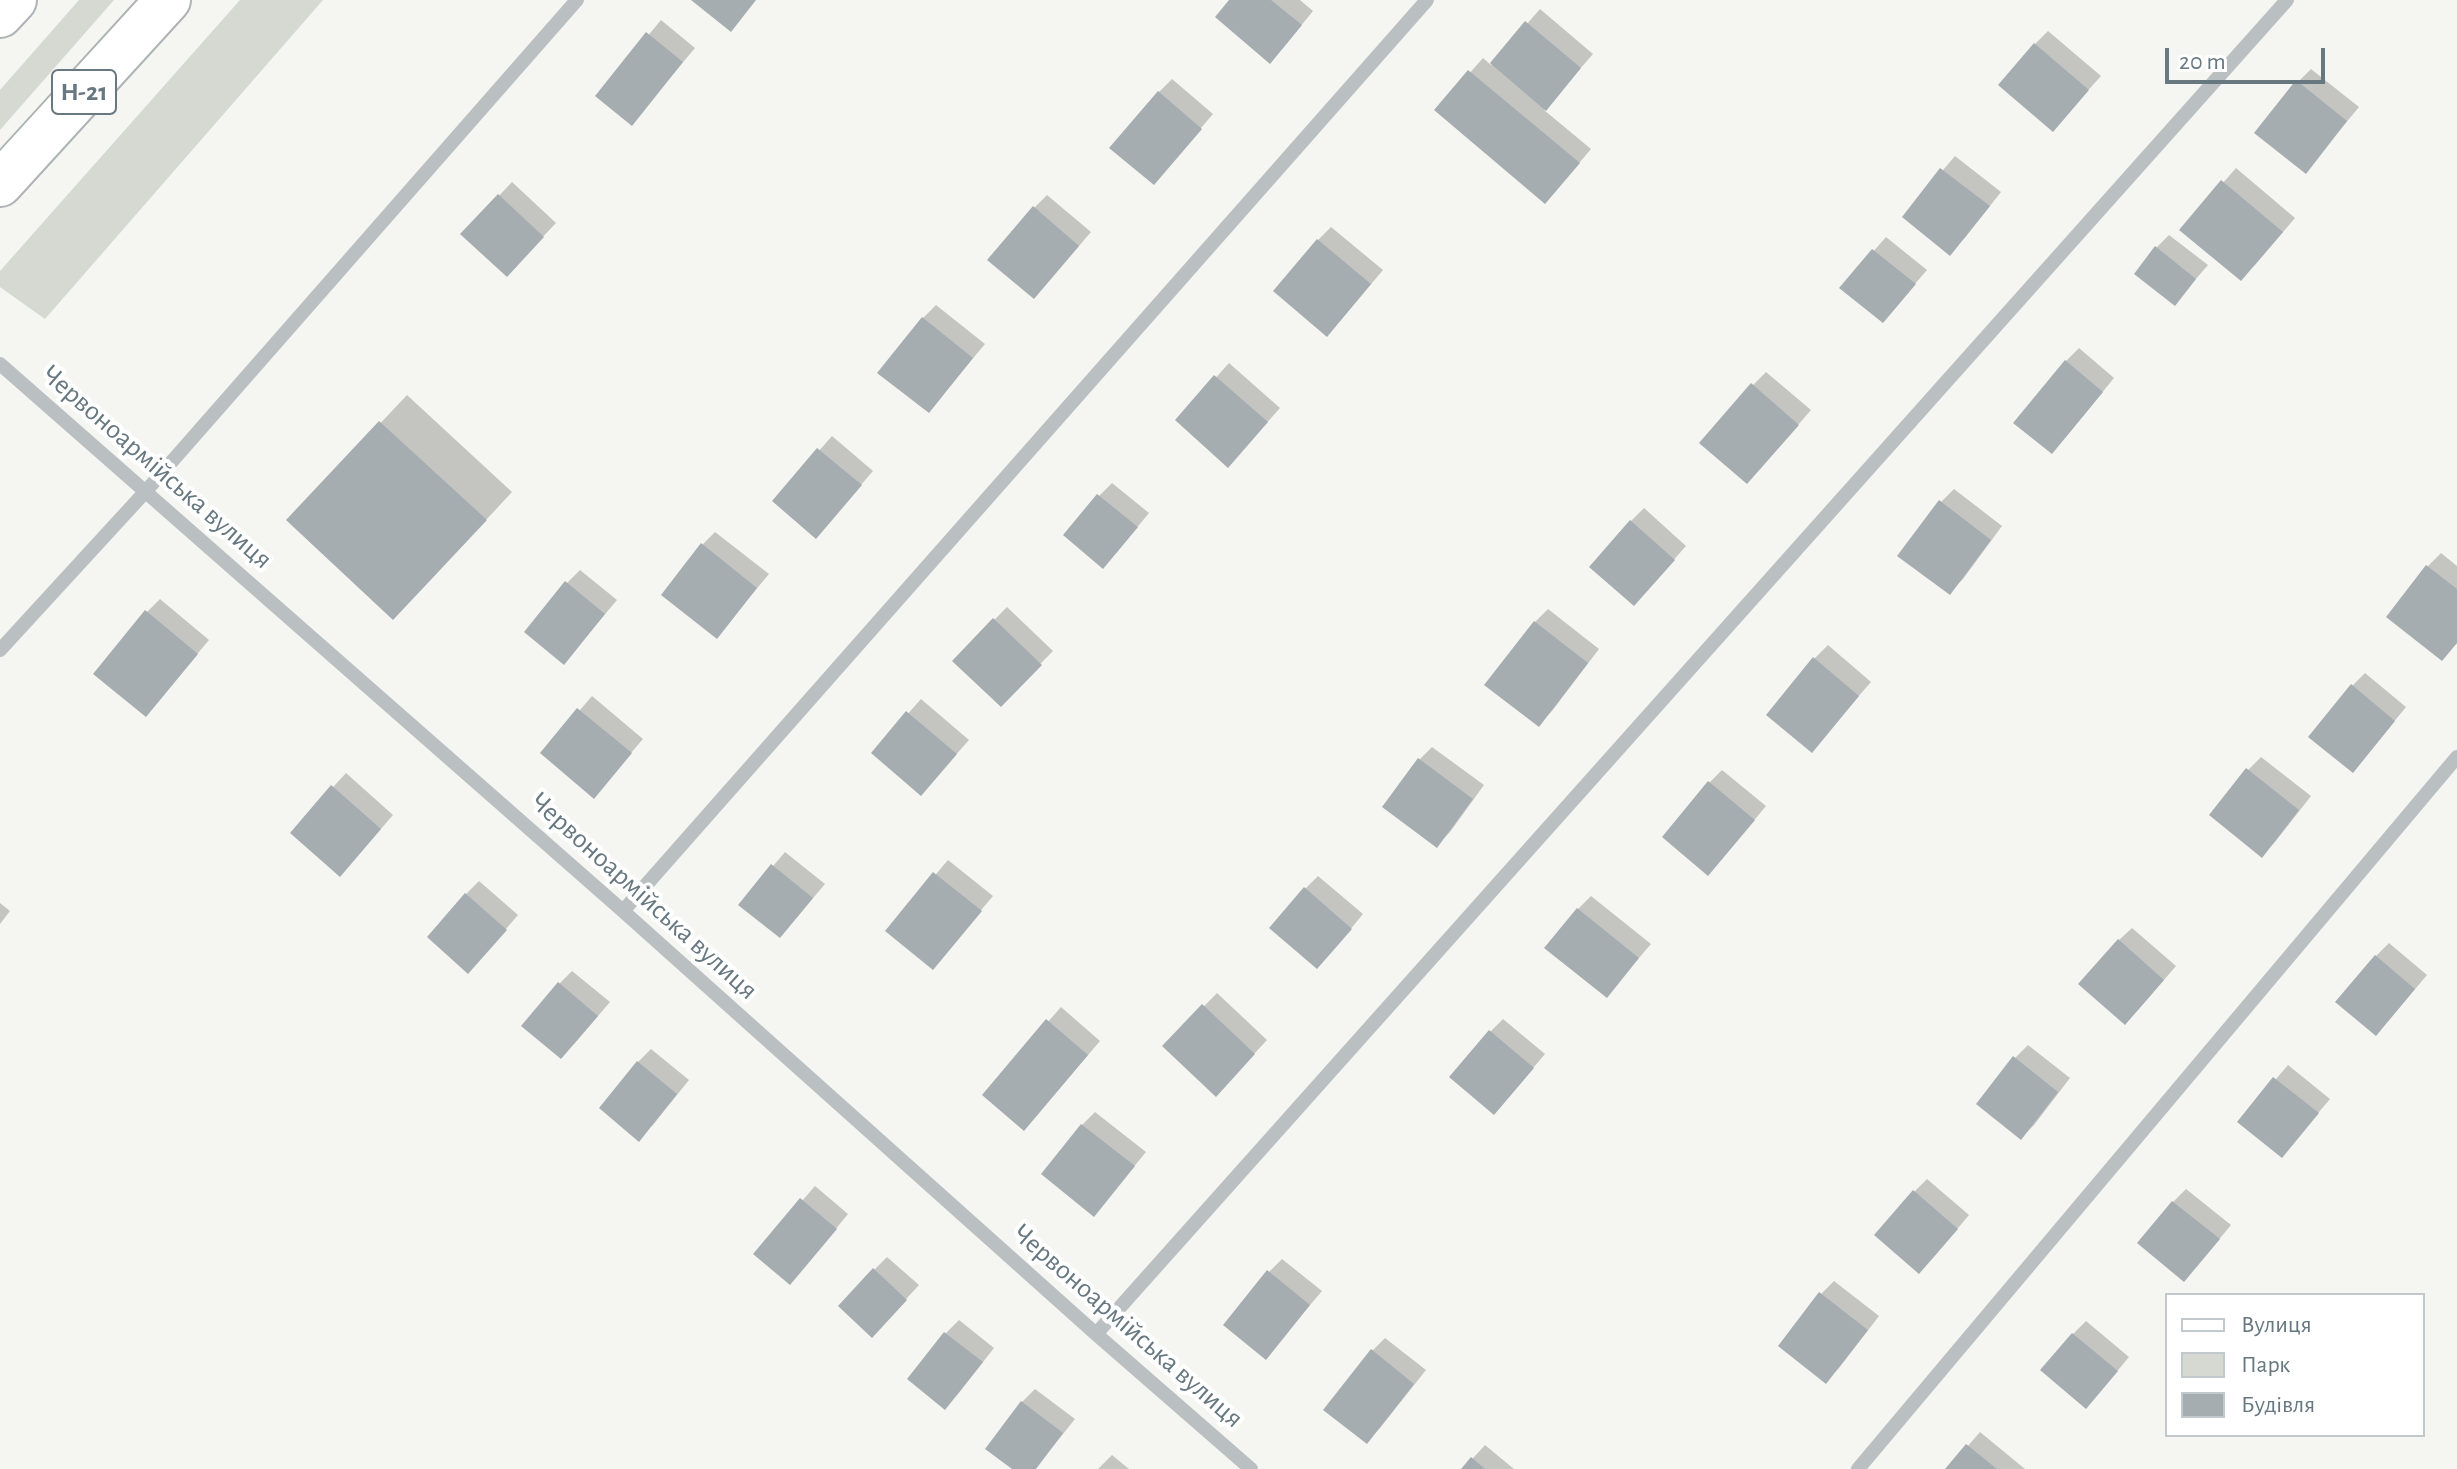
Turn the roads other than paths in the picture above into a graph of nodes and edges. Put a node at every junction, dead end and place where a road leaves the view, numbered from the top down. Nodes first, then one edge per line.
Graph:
1 (14, 0) edge
2 (168, 0) edge
3 (577, 0) edge
4 (1427, 0) edge
5 (2287, 0) edge
6 (0, 15) edge
7 (0, 184) edge
8 (0, 364) edge
9 (146, 491) junction
10 (0, 650) edge
11 (2457, 757) edge
12 (623, 911) junction
13 (1096, 1334) junction
14 (1251, 1469) edge
15 (1858, 1469) edge

1 - 6 main road
2 - 7 main road, Н-21
3 - 9 street
4 - 12 street
5 - 13 street
8 - 9 street, Червоноармійська вулиця
9 - 10 street
9 - 12 street, Червоноармійська вулиця
11 - 15 street
12 - 13 street, Червоноармійська вулиця
13 - 14 street, Червоноармійська вулиця

